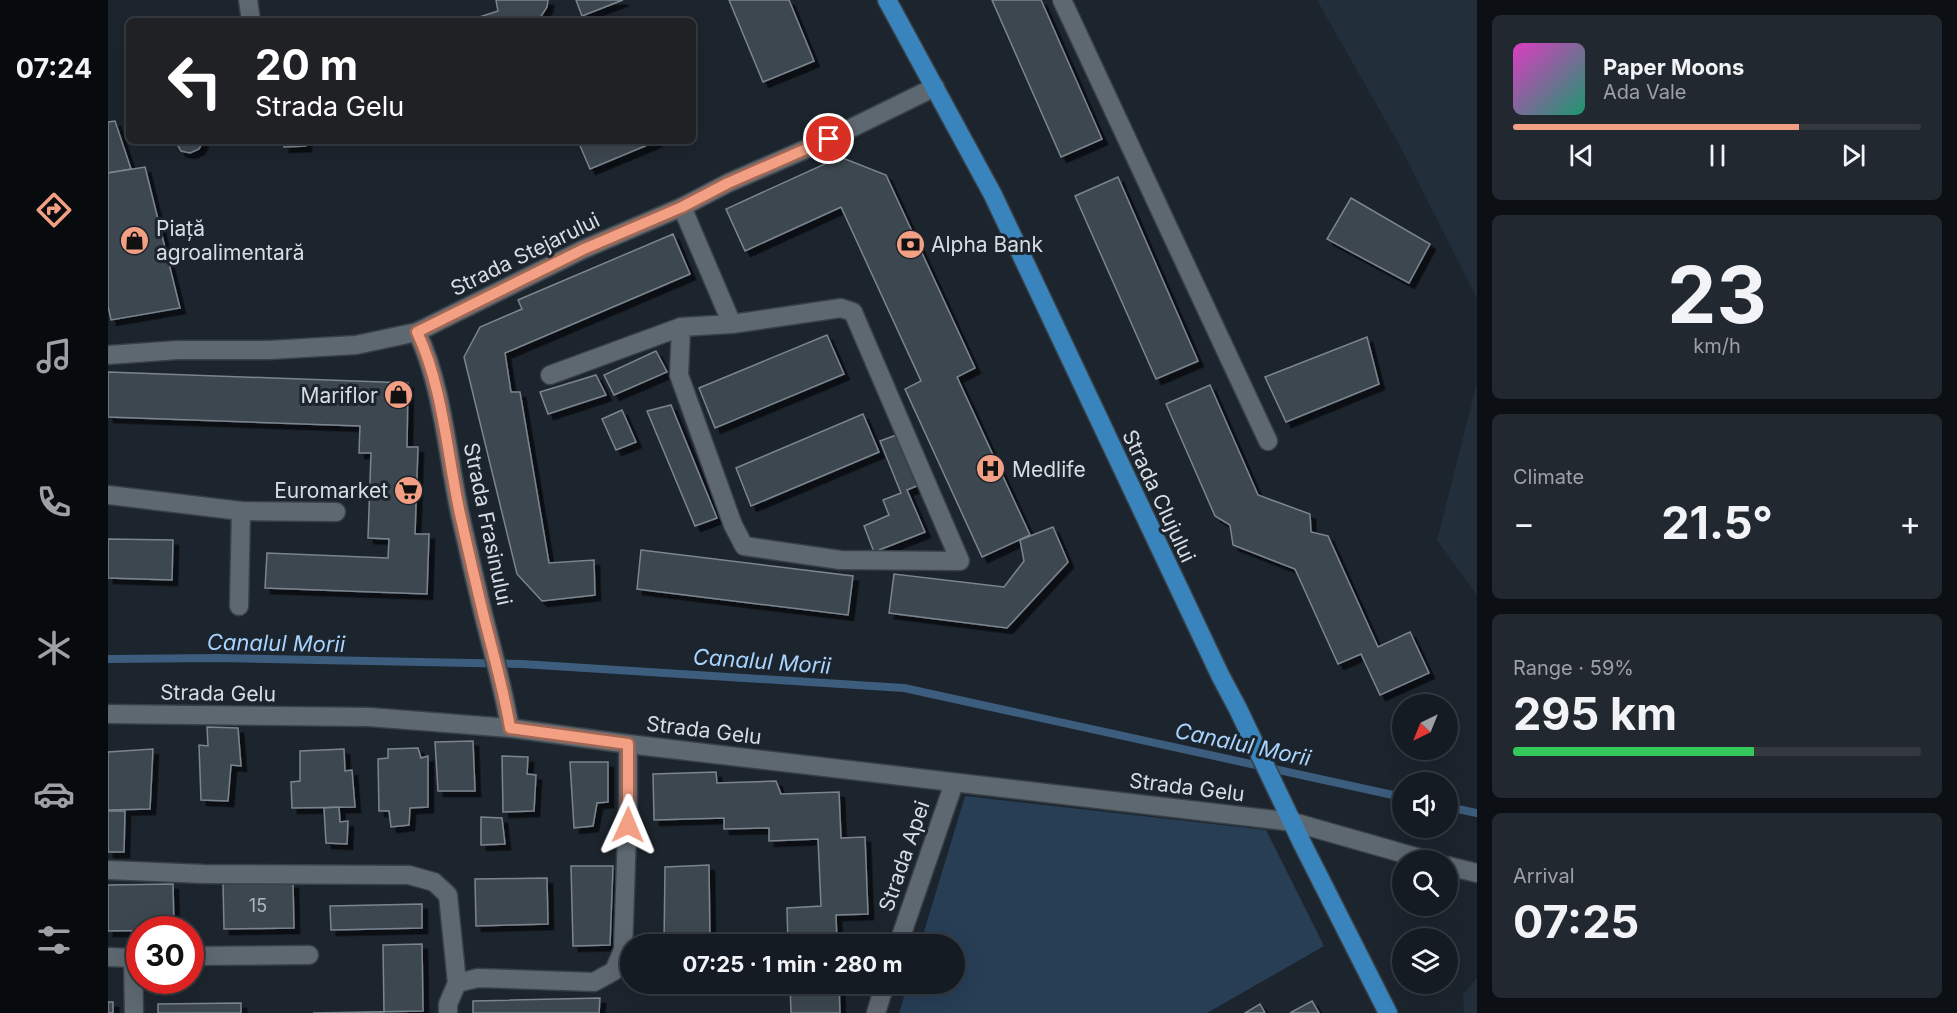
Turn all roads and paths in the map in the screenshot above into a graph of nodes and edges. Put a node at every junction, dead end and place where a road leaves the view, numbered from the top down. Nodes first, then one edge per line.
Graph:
1 (248, 0) edge
2 (886, 0) edge
3 (1062, 0) edge
4 (251, 18) edge
5 (935, 87) junction
6 (682, 207) junction
7 (732, 324) junction
8 (681, 327) junction
9 (417, 332) junction
10 (108, 355) edge
11 (550, 375) dead end
12 (1268, 441) dead end
13 (108, 495) edge
14 (241, 511) junction
15 (336, 512) dead end
16 (239, 606) dead end
17 (108, 714) edge
18 (510, 728) junction
19 (628, 744) junction
20 (954, 783) junction
21 (1293, 822) junction
22 (1392, 850) edge
23 (1458, 868) edge
24 (108, 870) edge
25 (1477, 873) edge
26 (902, 934) edge
27 (204, 956) edge
28 (309, 956) dead end
29 (108, 957) edge
30 (126, 958) edge
31 (458, 983) junction
32 (135, 994) edge
33 (882, 994) edge
34 (134, 1013) edge
35 (448, 1013) edge
36 (876, 1013) edge
37 (1388, 1013) edge

1 - 4 street
2 - 5 main road, Strada Clujului
3 - 12 street
5 - 6 street, Strada Stejarului
5 - 21 main road, Strada Clujului
6 - 7 street
6 - 9 street, Strada Stejarului
7 - 8 street
7 - 8 street
8 - 11 street
9 - 10 street, Strada Stejarului
9 - 18 street, Strada Frasinului
13 - 14 street
14 - 15 street
14 - 16 street
17 - 18 street, Strada Gelu
18 - 19 street, Strada Gelu
19 - 20 street, Strada Gelu
19 - 31 street
20 - 21 street, Strada Gelu
20 - 26 street, Strada Apei
21 - 22 street, Strada Gelu
21 - 37 main road, Strada Clujului
23 - 25 street
24 - 31 street
27 - 28 street
29 - 30 street
31 - 35 street
32 - 34 street
33 - 36 street

